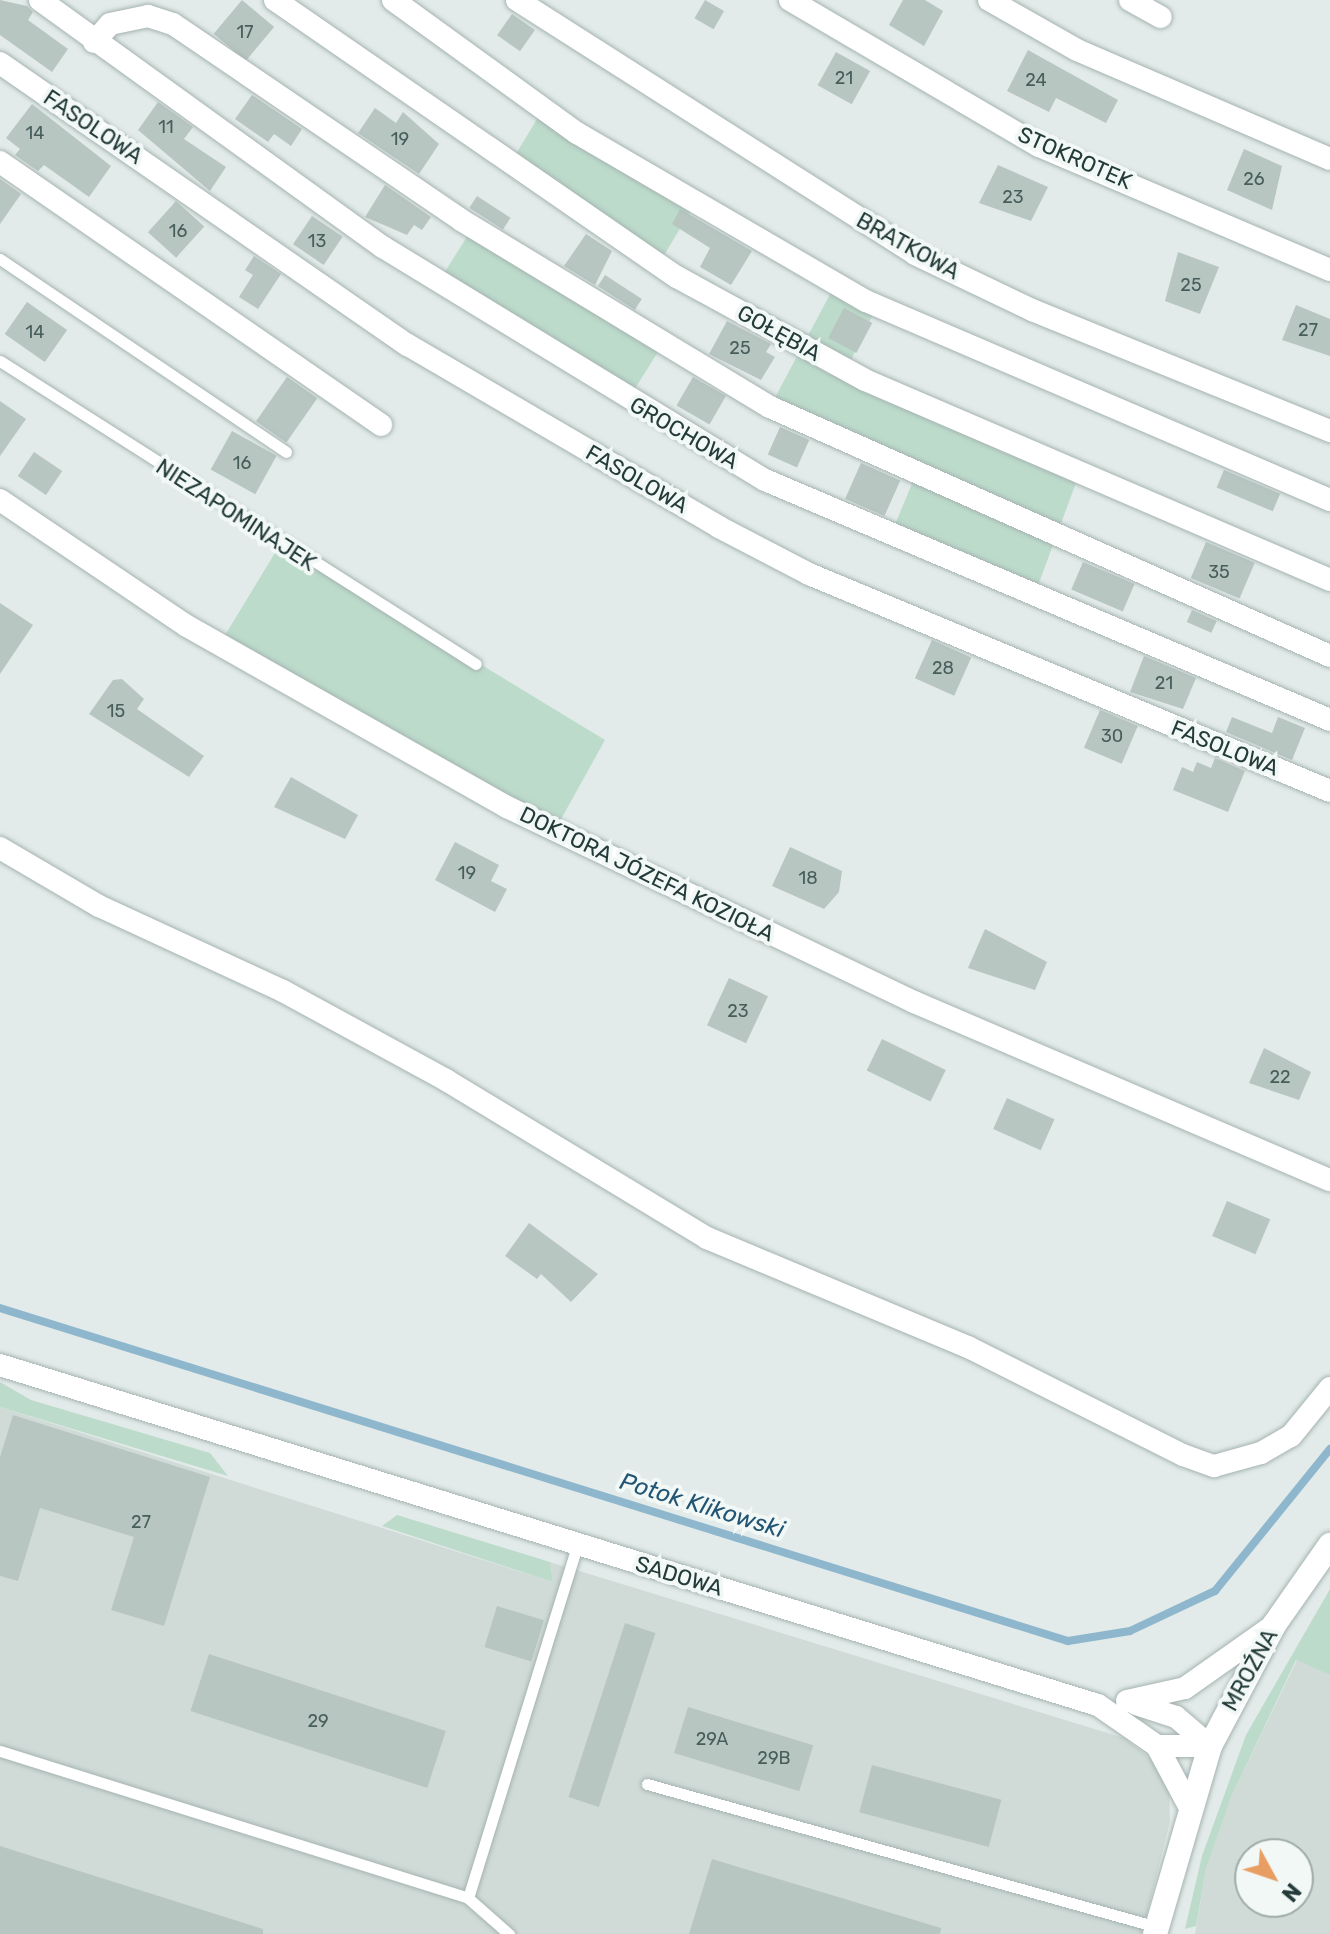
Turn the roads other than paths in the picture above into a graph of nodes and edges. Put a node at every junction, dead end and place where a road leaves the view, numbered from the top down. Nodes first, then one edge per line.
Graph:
1 (40, 0) edge
2 (275, 0) edge
3 (393, 0) edge
4 (517, 0) edge
5 (790, 0) edge
6 (989, 0) edge
7 (1130, 0) edge
8 (1161, 17) dead end
9 (94, 42) junction
10 (0, 63) edge
11 (1330, 159) edge
12 (0, 162) edge
13 (0, 259) edge
14 (1330, 270) edge
15 (0, 361) edge
16 (381, 425) dead end
17 (1330, 431) edge
18 (286, 452) dead end
19 (0, 500) edge
20 (1330, 500) edge
21 (1330, 580) edge
22 (1330, 656) edge
23 (476, 664) dead end
24 (1330, 720) edge
25 (1330, 791) edge
26 (0, 848) edge
27 (1330, 1180) edge
28 (0, 1365) edge
29 (1330, 1388) edge
30 (577, 1545) junction
31 (1330, 1545) edge
32 (1274, 1625) junction
33 (1127, 1701) junction
34 (1098, 1705) junction
35 (1157, 1746) junction
36 (1210, 1746) junction
37 (0, 1751) edge
38 (647, 1784) dead end
39 (1189, 1806) junction
40 (468, 1898) junction
41 (1156, 1931) edge
42 (509, 1934) edge

1 - 9 street, GROCHOWA
2 - 21 street, GOŁĘBIA
3 - 20 street
4 - 17 street, BRATKOWA
5 - 14 street, STOKROTEK
6 - 11 street
7 - 8 street
9 - 22 street
9 - 24 street, GROCHOWA
10 - 25 street, FASOLOWA
12 - 16 street
13 - 18 lane
15 - 23 lane, NIEZAPOMINAJEK
19 - 27 street, DOKTORA JÓZEFA KOZIOŁA
26 - 29 street
28 - 30 street, SADOWA
30 - 34 street, SADOWA
30 - 40 lane
31 - 32 main road, MROŹNA
32 - 33 street
32 - 36 main road, MROŹNA
33 - 34 street
33 - 36 street
34 - 35 street, SADOWA
35 - 36 street
35 - 39 street, SADOWA
36 - 39 main road, MROŹNA
37 - 40 lane
38 - 41 lane
39 - 41 main road
40 - 42 lane

